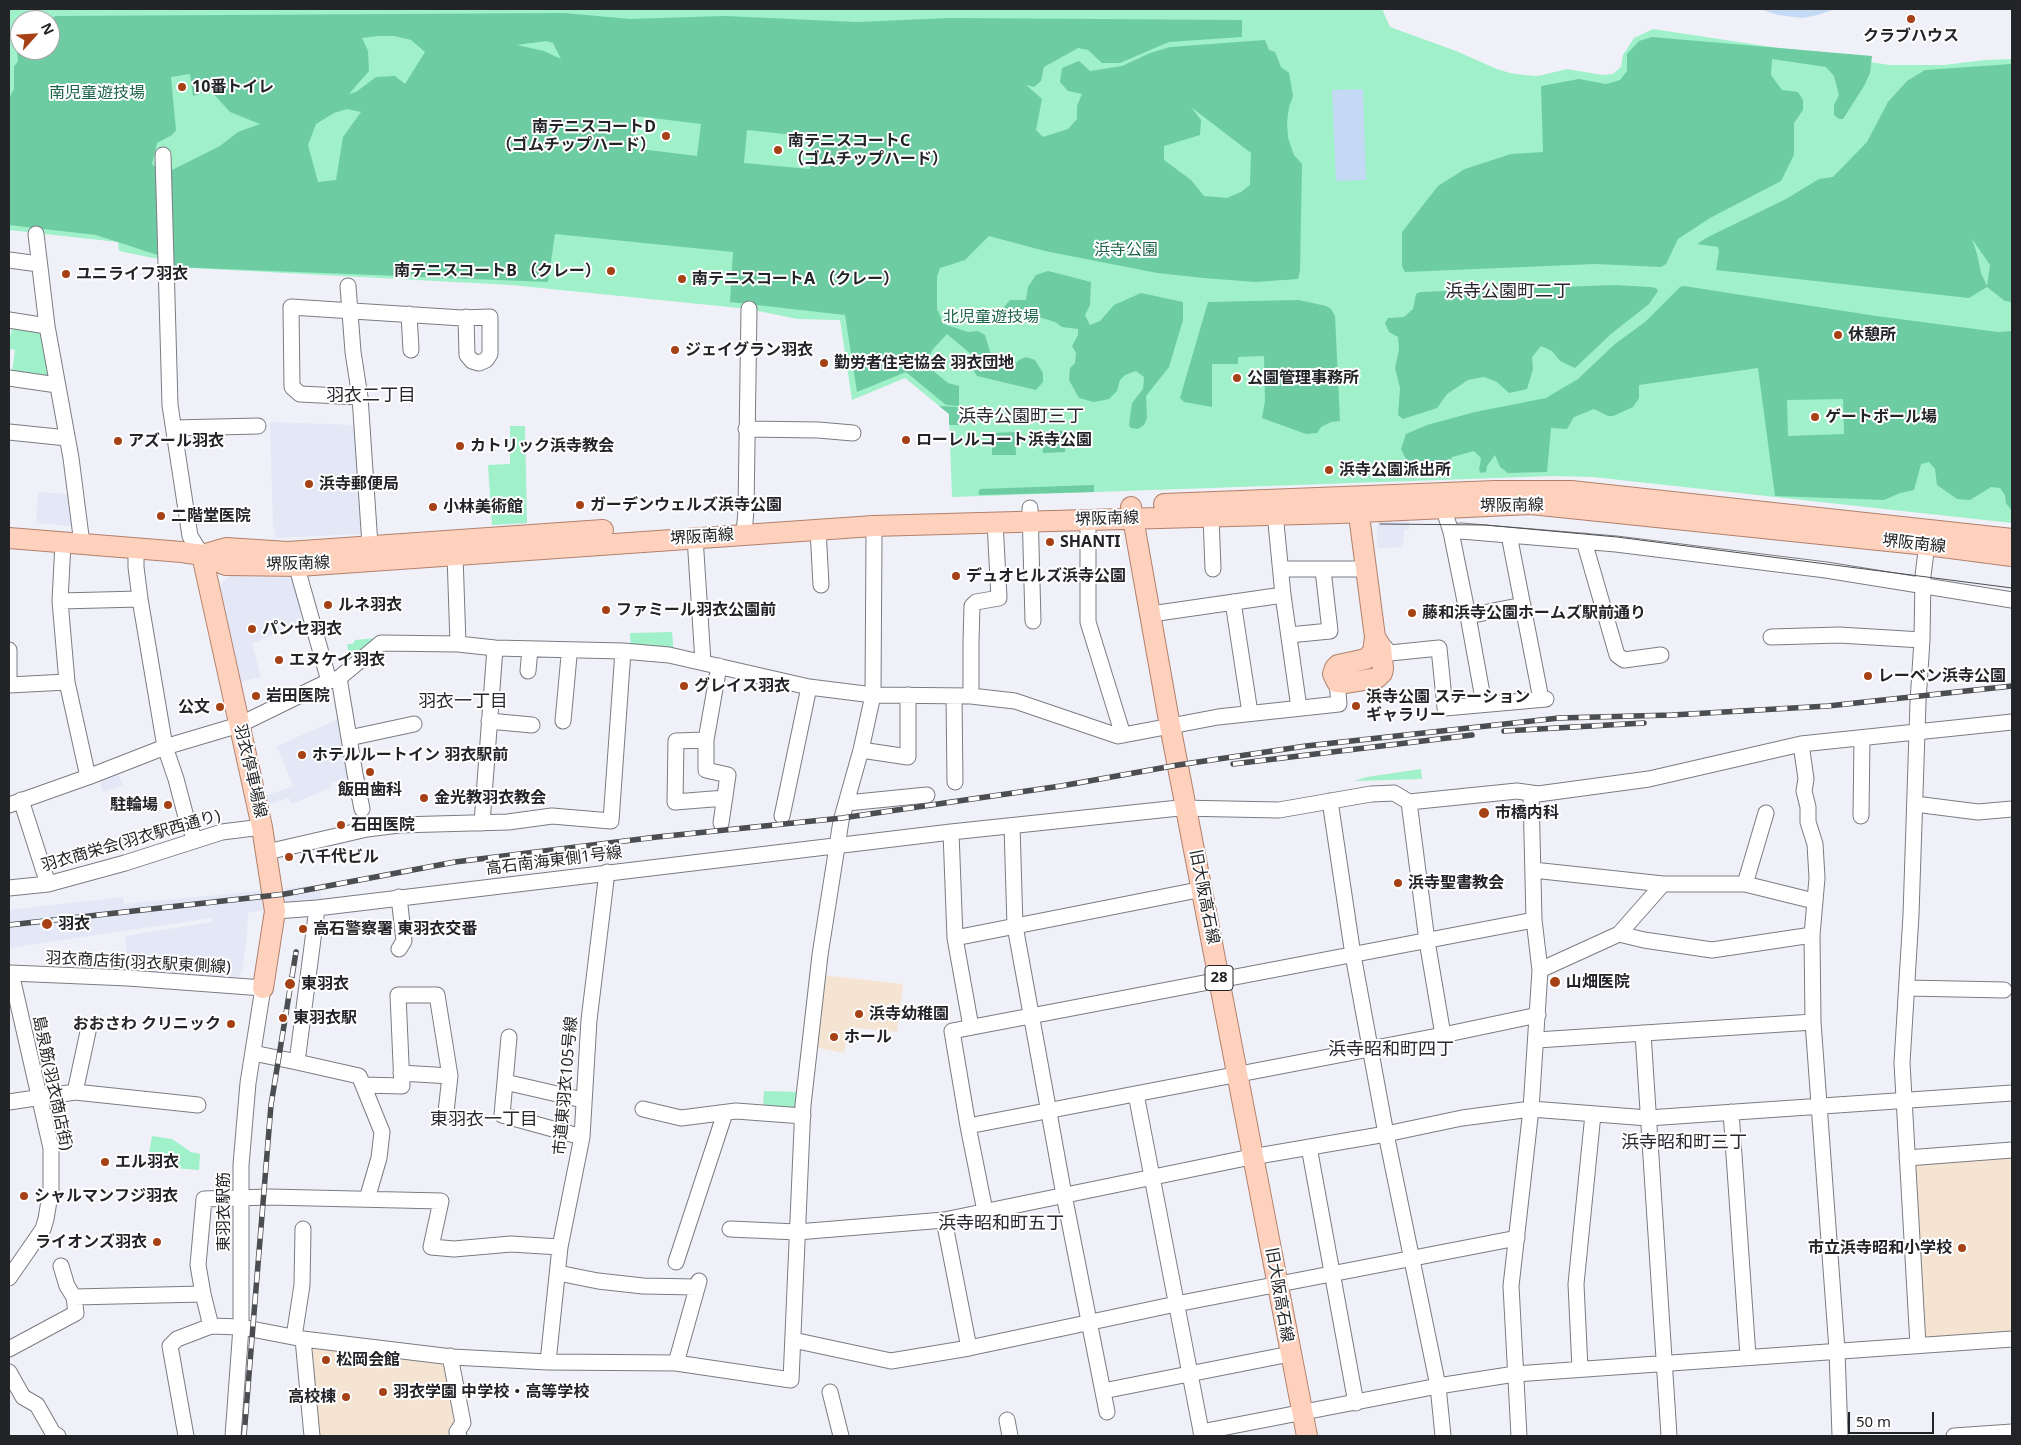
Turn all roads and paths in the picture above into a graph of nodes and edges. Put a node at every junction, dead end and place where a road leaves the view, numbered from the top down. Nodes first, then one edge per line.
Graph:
1 (163, 155) dead end
2 (36, 234) dead end
3 (9, 260) edge
4 (39, 264) junction
5 (348, 286) dead end
6 (749, 309) dead end
7 (350, 310) junction
8 (408, 314) junction
9 (466, 318) dead end
10 (9, 320) edge
11 (47, 326) junction
12 (410, 350) dead end
13 (9, 378) edge
14 (57, 385) junction
15 (360, 397) junction
16 (258, 426) dead end
17 (174, 428) junction
18 (746, 429) junction
19 (9, 432) edge
20 (854, 433) dead end
21 (68, 438) junction
22 (1357, 504) junction
23 (1443, 507) junction
24 (1131, 512) junction
25 (1275, 513) junction
26 (1031, 515) junction
27 (1210, 516) junction
28 (1088, 520) junction
29 (995, 522) junction
30 (873, 526) junction
31 (744, 528) junction
32 (818, 529) junction
33 (1450, 532) junction
34 (1509, 535) junction
35 (1928, 537) junction
36 (9, 538) edge
37 (695, 538) junction
38 (2012, 539) edge
39 (1584, 541) junction
40 (73, 543) junction
41 (370, 546) junction
42 (136, 549) junction
43 (202, 555) junction
44 (455, 555) junction
45 (2012, 556) edge
46 (298, 564) junction
47 (1213, 569) dead end
48 (1281, 569) junction
49 (1366, 569) junction
50 (1324, 570) junction
51 (821, 585) dead end
52 (1923, 585) junction
53 (1284, 595) junction
54 (140, 599) junction
55 (2012, 600) edge
56 (60, 601) junction
57 (1233, 602) junction
58 (1523, 604) junction
59 (1151, 614) junction
60 (1468, 616) junction
61 (1033, 621) dead end
62 (1289, 635) junction
63 (1375, 637) junction
64 (1771, 637) dead end
65 (1922, 640) junction
66 (458, 644) junction
67 (495, 648) junction
68 (530, 649) junction
69 (9, 650) edge
70 (572, 650) junction
71 (623, 651) junction
72 (1661, 655) dead end
73 (703, 662) junction
74 (719, 666) junction
75 (528, 671) dead end
76 (334, 679) junction
77 (67, 682) junction
78 (1337, 682) joint
79 (809, 687) junction
80 (873, 694) junction
81 (908, 695) junction
82 (954, 696) junction
83 (971, 696) junction
84 (1484, 704) junction
85 (1299, 708) junction
86 (1250, 713) junction
87 (563, 721) dead end
88 (489, 722) junction
89 (2012, 722) edge
90 (414, 724) dead end
91 (239, 725) junction
92 (532, 725) dead end
93 (1171, 726) junction
94 (1916, 732) junction
95 (1124, 735) junction
96 (349, 738) junction
97 (1862, 738) junction
98 (706, 740) junction
99 (1800, 744) junction
100 (166, 748) junction
101 (861, 750) junction
102 (88, 778) junction
103 (955, 782) dead end
104 (1531, 793) junction
105 (927, 795) dead end
106 (726, 798) junction
107 (1330, 801) junction
108 (15, 802) edge
109 (1409, 802) junction
110 (847, 803) junction
111 (1914, 804) junction
112 (1186, 808) junction
113 (362, 809) dead end
114 (2012, 809) edge
115 (1766, 813) dead end
116 (782, 816) dead end
117 (1861, 816) dead end
118 (482, 823) junction
119 (721, 823) dead end
120 (1012, 826) junction
121 (262, 827) junction
122 (951, 832) junction
123 (195, 840) junction
124 (836, 846) junction
125 (267, 852) junction
126 (1533, 870) junction
127 (607, 872) junction
128 (48, 884) junction
129 (1663, 884) junction
130 (1745, 884) junction
131 (9, 888) edge
132 (1202, 889) junction
133 (399, 897) junction
134 (1814, 901) junction
135 (317, 908) junction
136 (275, 911) junction
137 (1534, 920) junction
138 (1015, 926) junction
139 (1619, 934) junction
140 (1812, 935) junction
141 (955, 938) junction
142 (1427, 941) junction
143 (399, 949) dead end
144 (1354, 954) junction
145 (1540, 970) junction
146 (11, 973) joint
147 (1219, 980) junction
148 (263, 988) junction
149 (1907, 988) junction
150 (12, 990) edge
151 (2004, 990) dead end
152 (1538, 1015) junction
153 (1031, 1016) junction
154 (1813, 1022) junction
155 (89, 1027) dead end
156 (971, 1027) junction
157 (1643, 1033) junction
158 (1443, 1035) junction
159 (509, 1037) dead end
160 (1537, 1040) junction
161 (1370, 1049) junction
162 (253, 1053) junction
163 (297, 1062) junction
164 (401, 1073) junction
165 (1238, 1074) junction
166 (450, 1076) junction
167 (505, 1082) junction
168 (363, 1085) junction
169 (76, 1092) junction
170 (2012, 1093) edge
171 (1136, 1094) junction
172 (39, 1097) junction
173 (583, 1100) junction
174 (1904, 1100) junction
175 (9, 1102) edge
176 (198, 1105) dead end
177 (1820, 1106) junction
178 (643, 1109) dead end
179 (1531, 1109) junction
180 (1049, 1111) junction
181 (446, 1112) dead end
182 (1731, 1112) junction
183 (725, 1113) junction
184 (1592, 1114) junction
185 (804, 1116) junction
186 (1648, 1118) junction
187 (968, 1126) junction
188 (1386, 1134) junction
189 (582, 1137) junction
190 (1309, 1147) junction
191 (2012, 1150) edge
192 (1254, 1157) junction
193 (1907, 1158) junction
194 (1152, 1178) junction
195 (1064, 1195) junction
196 (240, 1198) junction
197 (367, 1199) junction
198 (985, 1212) junction
199 (944, 1220) junction
200 (303, 1229) dead end
201 (730, 1229) dead end
202 (797, 1232) junction
203 (1517, 1238) junction
204 (560, 1247) junction
205 (1411, 1259) junction
206 (676, 1262) dead end
207 (62, 1266) dead end
208 (558, 1273) junction
209 (1332, 1274) junction
210 (9, 1278) edge
211 (1277, 1285) junction
212 (203, 1294) junction
213 (74, 1297) junction
214 (1176, 1304) junction
215 (1090, 1323) junction
216 (211, 1326) junction
217 (241, 1328) junction
218 (298, 1338) junction
219 (2012, 1339) edge
220 (793, 1340) junction
221 (1918, 1345) junction
222 (9, 1348) edge
223 (969, 1348) junction
224 (1837, 1350) junction
225 (1290, 1354) junction
226 (450, 1356) junction
227 (1748, 1356) junction
228 (548, 1362) junction
229 (676, 1362) junction
230 (1664, 1363) junction
231 (1580, 1369) junction
232 (9, 1372) edge
233 (1190, 1374) junction
234 (1515, 1374) junction
235 (1438, 1386) junction
236 (1103, 1391) junction
237 (830, 1392) dead end
238 (1356, 1403) junction
239 (1107, 1412) dead end
240 (1302, 1413) junction
241 (1007, 1420) dead end
242 (2012, 1432) edge
243 (1202, 1434) edge
244 (1988, 1435) edge
245 (58, 1436) edge
246 (186, 1436) edge
247 (233, 1436) edge
248 (312, 1436) edge
249 (459, 1436) edge
250 (841, 1436) edge
251 (1010, 1436) edge
252 (1307, 1436) edge
253 (1443, 1436) edge
254 (1519, 1436) edge
255 (1668, 1436) edge
256 (1840, 1436) edge
257 (1954, 1436) edge

1 - 17 street
2 - 4 street
3 - 4 street
4 - 11 street
5 - 7 street
6 - 18 street
7 - 8 street
7 - 15 street
7 - 15 street
8 - 9 street
8 - 12 street
10 - 11 street
11 - 14 street
13 - 14 street
14 - 21 street
15 - 41 street
16 - 17 street
17 - 43 street
18 - 20 street
18 - 31 street
19 - 21 street
21 - 40 street
22 - 23 main road, 堺阪南線
22 - 24 main road, 堺阪南線
22 - 25 main road, 堺阪南線
22 - 35 main road, 堺阪南線
22 - 49 main road
23 - 33 street
23 - 35 main road, 堺阪南線
24 - 26 main road, 堺阪南線
24 - 27 main road, 堺阪南線
24 - 28 main road, 堺阪南線
24 - 59 main road, 旧大阪高石線 / 28
25 - 27 main road, 堺阪南線
25 - 48 street
26 - 28 main road, 堺阪南線
26 - 29 main road, 堺阪南線
26 - 31 main road, 堺阪南線
26 - 61 street
27 - 47 street
28 - 95 street
29 - 30 main road, 堺阪南線
29 - 83 street
30 - 32 main road, 堺阪南線
30 - 80 street
31 - 32 main road, 堺阪南線
31 - 37 main road, 堺阪南線
31 - 41 main road, 堺阪南線
32 - 51 street
33 - 34 street
33 - 60 street
34 - 39 street
34 - 58 street
35 - 38 main road, 堺阪南線
35 - 45 main road, 堺阪南線
35 - 52 street
36 - 40 main road, 堺阪南線
37 - 44 main road, 堺阪南線
37 - 73 street
39 - 52 street
39 - 72 street
40 - 42 main road, 堺阪南線
40 - 56 street
41 - 43 main road, 堺阪南線
42 - 43 main road, 堺阪南線
42 - 54 street
43 - 46 main road, 堺阪南線
43 - 91 main road, 羽衣停車場線
44 - 46 main road, 堺阪南線
44 - 66 street
46 - 76 street
48 - 50 street
48 - 53 street
49 - 50 street
49 - 63 main road
50 - 62 street
52 - 55 street
52 - 65 street
53 - 57 street
53 - 62 street
54 - 56 street
54 - 100 street
56 - 77 street
57 - 59 street
57 - 86 street
58 - 60 street
58 - 84 street
59 - 93 main road, 旧大阪高石線 / 28
60 - 84 street
62 - 85 street
63 - 78 main road
63 - 84 street
64 - 65 street
65 - 94 street
66 - 67 street
66 - 76 street
67 - 68 street
67 - 88 street
68 - 70 street
68 - 75 street
69 - 77 street
70 - 71 street
70 - 87 street
71 - 73 street
71 - 118 street
73 - 74 street
74 - 79 street
74 - 98 street
76 - 91 street
76 - 96 street
77 - 102 street
78 - 85 street
79 - 80 street
79 - 116 street
80 - 81 street
80 - 101 street
81 - 82 street
81 - 101 street
82 - 83 street
82 - 103 street
83 - 95 street
85 - 86 street
86 - 93 street
88 - 92 street
88 - 118 street
89 - 94 street
90 - 96 street
91 - 100 street
91 - 121 main road, 羽衣停車場線
93 - 95 street
93 - 112 main road, 旧大阪高石線 / 28
94 - 97 street
94 - 111 street
96 - 113 street
97 - 99 street
97 - 117 street
98 - 106 street
98 - 106 street
99 - 104 street
99 - 134 street
100 - 102 street
100 - 123 street
101 - 110 street
102 - 108 street
104 - 109 street
104 - 126 street
105 - 110 street
106 - 119 street
107 - 109 street, 高石南海東側1号線
107 - 112 street, 高石南海東側1号線
107 - 144 street
108 - 128 street
109 - 142 street
110 - 124 street
111 - 114 street
111 - 149 street
112 - 120 street, 高石南海東側1号線
112 - 132 main road, 旧大阪高石線 / 28
115 - 130 street
118 - 125 street
120 - 122 street, 高石南海東側1号線
120 - 138 street
121 - 123 street, 羽衣商栄会(羽衣駅西通り)
121 - 125 main road, 羽衣停車場線
122 - 124 street, 高石南海東側1号線
122 - 141 street
123 - 128 street, 羽衣商栄会(羽衣駅西通り)
124 - 127 street, 高石南海東側1号線
124 - 185 street
125 - 136 main road, 羽衣停車場線
126 - 129 street
126 - 137 street
127 - 133 street, 高石南海東側1号線
127 - 173 street, 市道東羽衣105号線
128 - 131 street, 羽衣商栄会(羽衣駅西通り)
129 - 130 street
129 - 139 street
130 - 134 street
132 - 138 street
132 - 147 main road, 旧大阪高石線 / 28
133 - 135 street, 高石南海東側1号線
133 - 143 street
134 - 140 street
135 - 136 street, 高石南海東側1号線
135 - 163 street
136 - 148 main road, 羽衣停車場線
137 - 142 street
137 - 145 street
138 - 141 street
138 - 153 street
139 - 140 street
139 - 145 street
140 - 154 street
141 - 156 street
142 - 144 street
142 - 158 street
144 - 147 street
144 - 161 street
145 - 152 street
146 - 148 street, 羽衣商店街(羽衣駅東側線)
146 - 150 street, 島泉筋(羽衣商店街)
147 - 153 street
147 - 165 main road, 旧大阪高石線 / 28
148 - 162 street, 東羽衣駅筋
149 - 151 street
149 - 174 street
150 - 172 street, 島泉筋(羽衣商店街)
152 - 158 street
152 - 160 street
153 - 156 street
153 - 180 street
154 - 157 street
154 - 177 street
155 - 169 street
156 - 187 street
157 - 160 street
157 - 186 street
158 - 161 street
159 - 167 street
160 - 179 street
161 - 165 street
161 - 188 street
162 - 163 street
162 - 196 street, 東羽衣駅筋
163 - 168 street
164 - 166 street
164 - 166 street
164 - 168 street
165 - 171 street
165 - 192 main road, 旧大阪高石線 / 28
166 - 181 street
167 - 173 street
167 - 189 street
168 - 197 street
169 - 172 street
169 - 176 street
170 - 174 street
171 - 180 street
171 - 194 street
172 - 175 street
172 - 210 street, 島泉筋(羽衣商店街)
173 - 189 street, 市道東羽衣105号線
174 - 177 street
174 - 193 street
177 - 182 street
177 - 224 street
178 - 183 street
179 - 184 street
179 - 188 street
179 - 203 street
180 - 187 street
180 - 195 street
182 - 186 street
182 - 227 street
183 - 185 street
183 - 206 street
184 - 186 street
184 - 231 street
185 - 202 street
186 - 230 street
187 - 198 street
188 - 190 street
188 - 205 street
189 - 204 street, 市道東羽衣105号線
190 - 192 street
190 - 209 street
191 - 193 street
192 - 194 street
192 - 211 main road, 旧大阪高石線 / 28
193 - 221 street
194 - 195 street
194 - 214 street
195 - 198 street
195 - 215 street
196 - 197 street
196 - 212 street
196 - 217 street, 東羽衣駅筋
197 - 204 street
198 - 199 street
199 - 202 street
199 - 223 street
200 - 218 street
201 - 202 street
202 - 220 street
203 - 205 street
203 - 234 street
204 - 208 street, 市道東羽衣105号線
205 - 209 street
205 - 235 street
207 - 213 street
208 - 228 street, 市道東羽衣105号線
208 - 229 street
209 - 211 street
209 - 238 street
211 - 214 street
211 - 225 main road, 旧大阪高石線 / 28
212 - 213 street
212 - 216 street
213 - 222 street
214 - 215 street
214 - 233 street
215 - 223 street
215 - 236 street
216 - 217 street
216 - 246 street
217 - 218 street
217 - 247 street, 東羽衣駅筋
218 - 226 street
218 - 248 street
219 - 221 street
220 - 223 street
220 - 229 street
221 - 224 street
224 - 227 street
224 - 256 street
225 - 233 street
225 - 240 main road, 旧大阪高石線 / 28
226 - 228 street
226 - 249 street
227 - 230 street
228 - 229 street
230 - 231 street
230 - 255 street
231 - 234 street
232 - 245 street
233 - 236 street
233 - 243 street
234 - 235 street
234 - 254 street
235 - 238 street
235 - 253 street
236 - 239 street
237 - 250 street
238 - 240 street
240 - 243 street
240 - 252 main road, 旧大阪高石線 / 28
241 - 251 street
242 - 244 street
244 - 257 street

